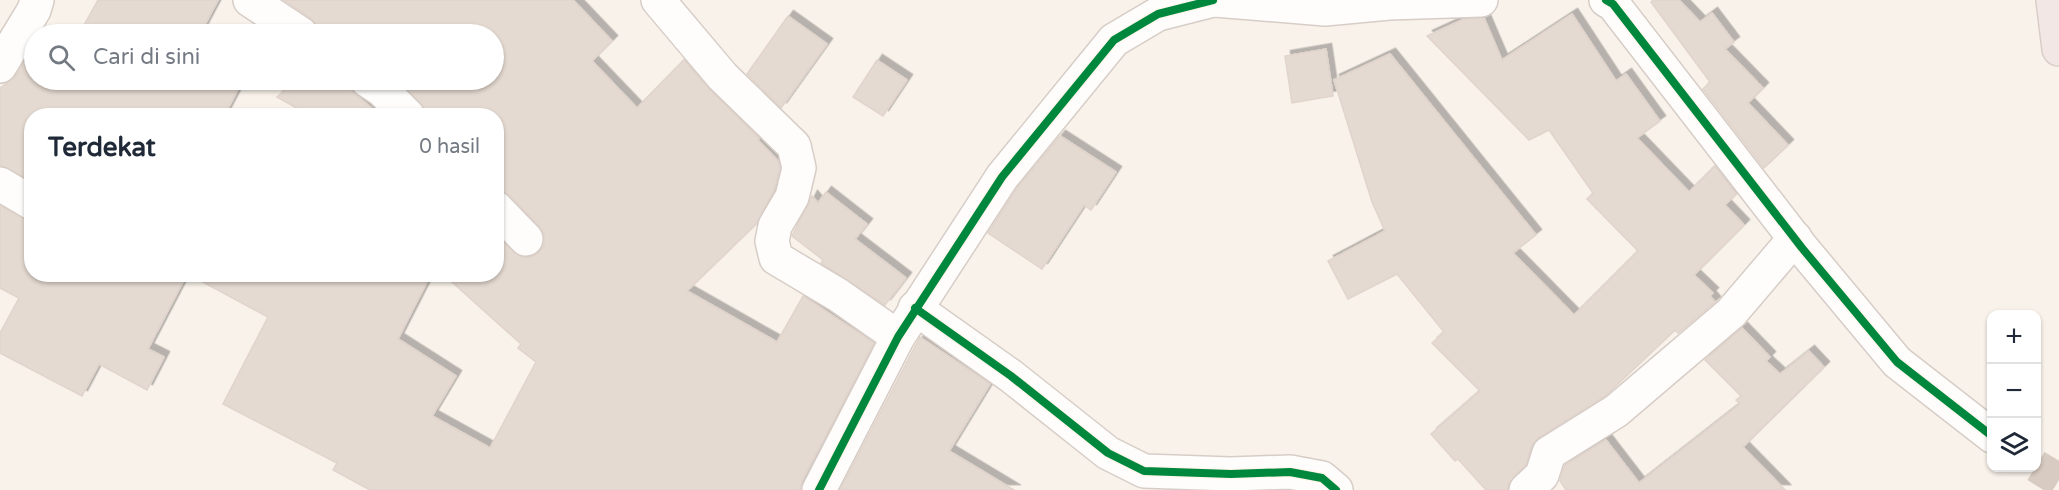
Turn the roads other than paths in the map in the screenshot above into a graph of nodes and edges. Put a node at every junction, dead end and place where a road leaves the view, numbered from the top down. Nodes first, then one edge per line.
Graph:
1 (37, 0) edge
2 (250, 0) edge
3 (658, 0) edge
4 (1214, 0) edge
5 (1481, 0) edge
6 (2053, 0) edge
7 (1388, 1) edge
8 (1609, 1) edge
9 (26, 24) edge
10 (286, 24) edge
11 (24, 26) edge
12 (2059, 49) edge
13 (0, 66) edge
14 (382, 90) edge
15 (400, 108) edge
16 (0, 184) edge
17 (24, 198) edge
18 (504, 216) edge
19 (1795, 238) junction
20 (526, 239) dead end
21 (915, 308) junction
22 (898, 337) junction
23 (1987, 432) edge
24 (819, 490) edge
25 (1336, 490) edge
26 (1526, 490) edge

1 - 9 street
2 - 10 street
3 - 22 street
4 - 7 street
4 - 21 street
5 - 7 street
6 - 12 highway
8 - 19 street
11 - 13 street
14 - 15 street
16 - 17 street
18 - 20 street
19 - 23 street
19 - 26 street
21 - 22 street
21 - 25 street
22 - 24 street

